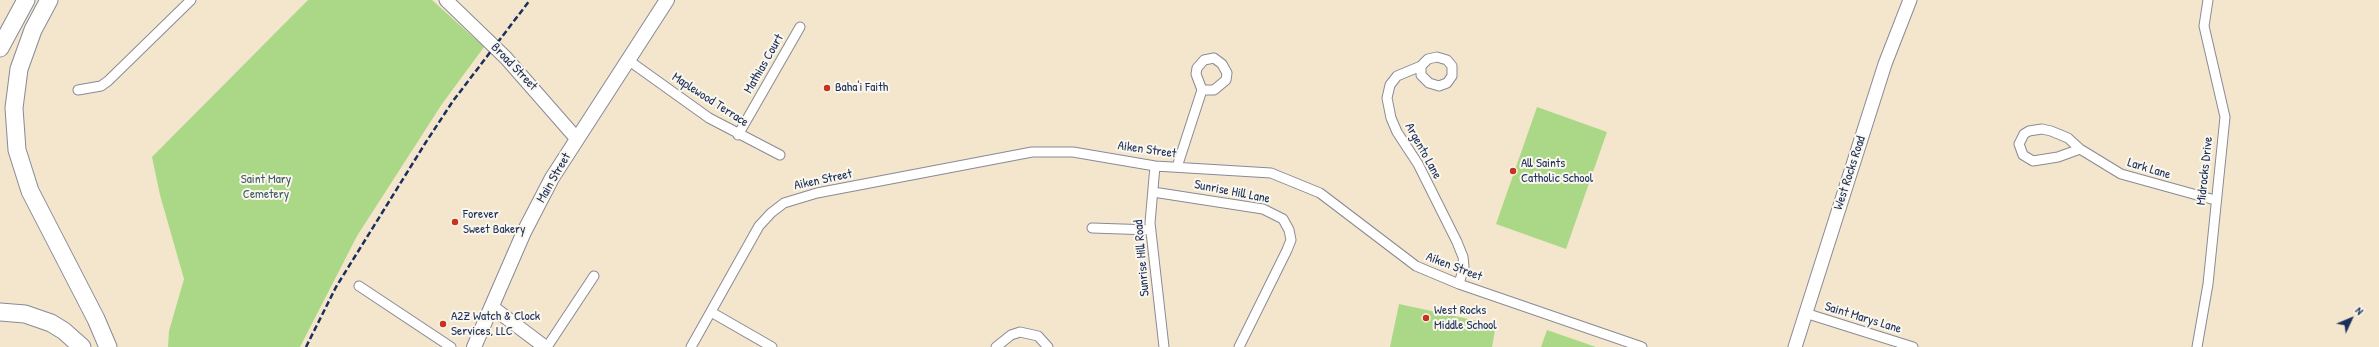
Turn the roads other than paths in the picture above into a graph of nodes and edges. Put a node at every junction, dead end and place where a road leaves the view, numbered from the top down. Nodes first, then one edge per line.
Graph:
1 (26, 0) edge
2 (49, 0) edge
3 (191, 0) edge
4 (447, 0) edge
5 (667, 0) edge
6 (1910, 0) edge
7 (2208, 0) edge
8 (800, 27) dead end
9 (0, 48) edge
10 (628, 60) junction
11 (1422, 66) dead end
12 (78, 90) dead end
13 (1202, 90) dead end
14 (738, 135) junction
15 (577, 139) junction
16 (2080, 149) junction
17 (780, 155) dead end
18 (1155, 166) junction
19 (1177, 167) junction
20 (1153, 192) junction
21 (2215, 200) junction
22 (1092, 228) dead end
23 (1151, 230) junction
24 (594, 276) dead end
25 (1459, 284) junction
26 (359, 286) dead end
27 (492, 307) junction
28 (0, 312) edge
29 (711, 312) junction
30 (1805, 313) junction
31 (82, 347) edge
32 (108, 347) edge
33 (451, 347) edge
34 (474, 347) edge
35 (546, 347) edge
36 (691, 347) edge
37 (772, 347) edge
38 (996, 347) edge
39 (1048, 347) edge
40 (1164, 347) edge
41 (1239, 347) edge
42 (1642, 347) edge
43 (1795, 347) edge
44 (1913, 347) edge
45 (2197, 347) edge

1 - 9 highway
2 - 32 highway
3 - 12 street
4 - 15 main road, Broad Street
5 - 10 main road, Main Street
6 - 30 main road, West Rocks Road
7 - 21 street, Midrocks Drive
8 - 14 street, Mathias Court
10 - 14 street, Maplewood Terrace
10 - 15 main road, Main Street
11 - 25 street, Argento Lane
13 - 19 street
14 - 17 street, Maplewood Terrace
15 - 27 main road, Main Street
16 - 16 street, Lark Lane
16 - 21 street, Lark Lane
18 - 19 street, Aiken Street
18 - 20 street, Sunrise Hill Road
18 - 29 street, Aiken Street
19 - 25 street, Aiken Street
20 - 23 street, Sunrise Hill Road
20 - 41 street, Sunrise Hill Lane
21 - 45 street, Midrocks Drive
22 - 23 street
23 - 40 street, Sunrise Hill Road
24 - 35 street
25 - 42 street, Aiken Street
26 - 33 street
27 - 34 main road, Main Street
27 - 35 main road
28 - 31 highway
29 - 36 street, Aiken Street
29 - 37 street
30 - 43 main road, West Rocks Road
30 - 44 street, Saint Marys Lane
38 - 39 street

